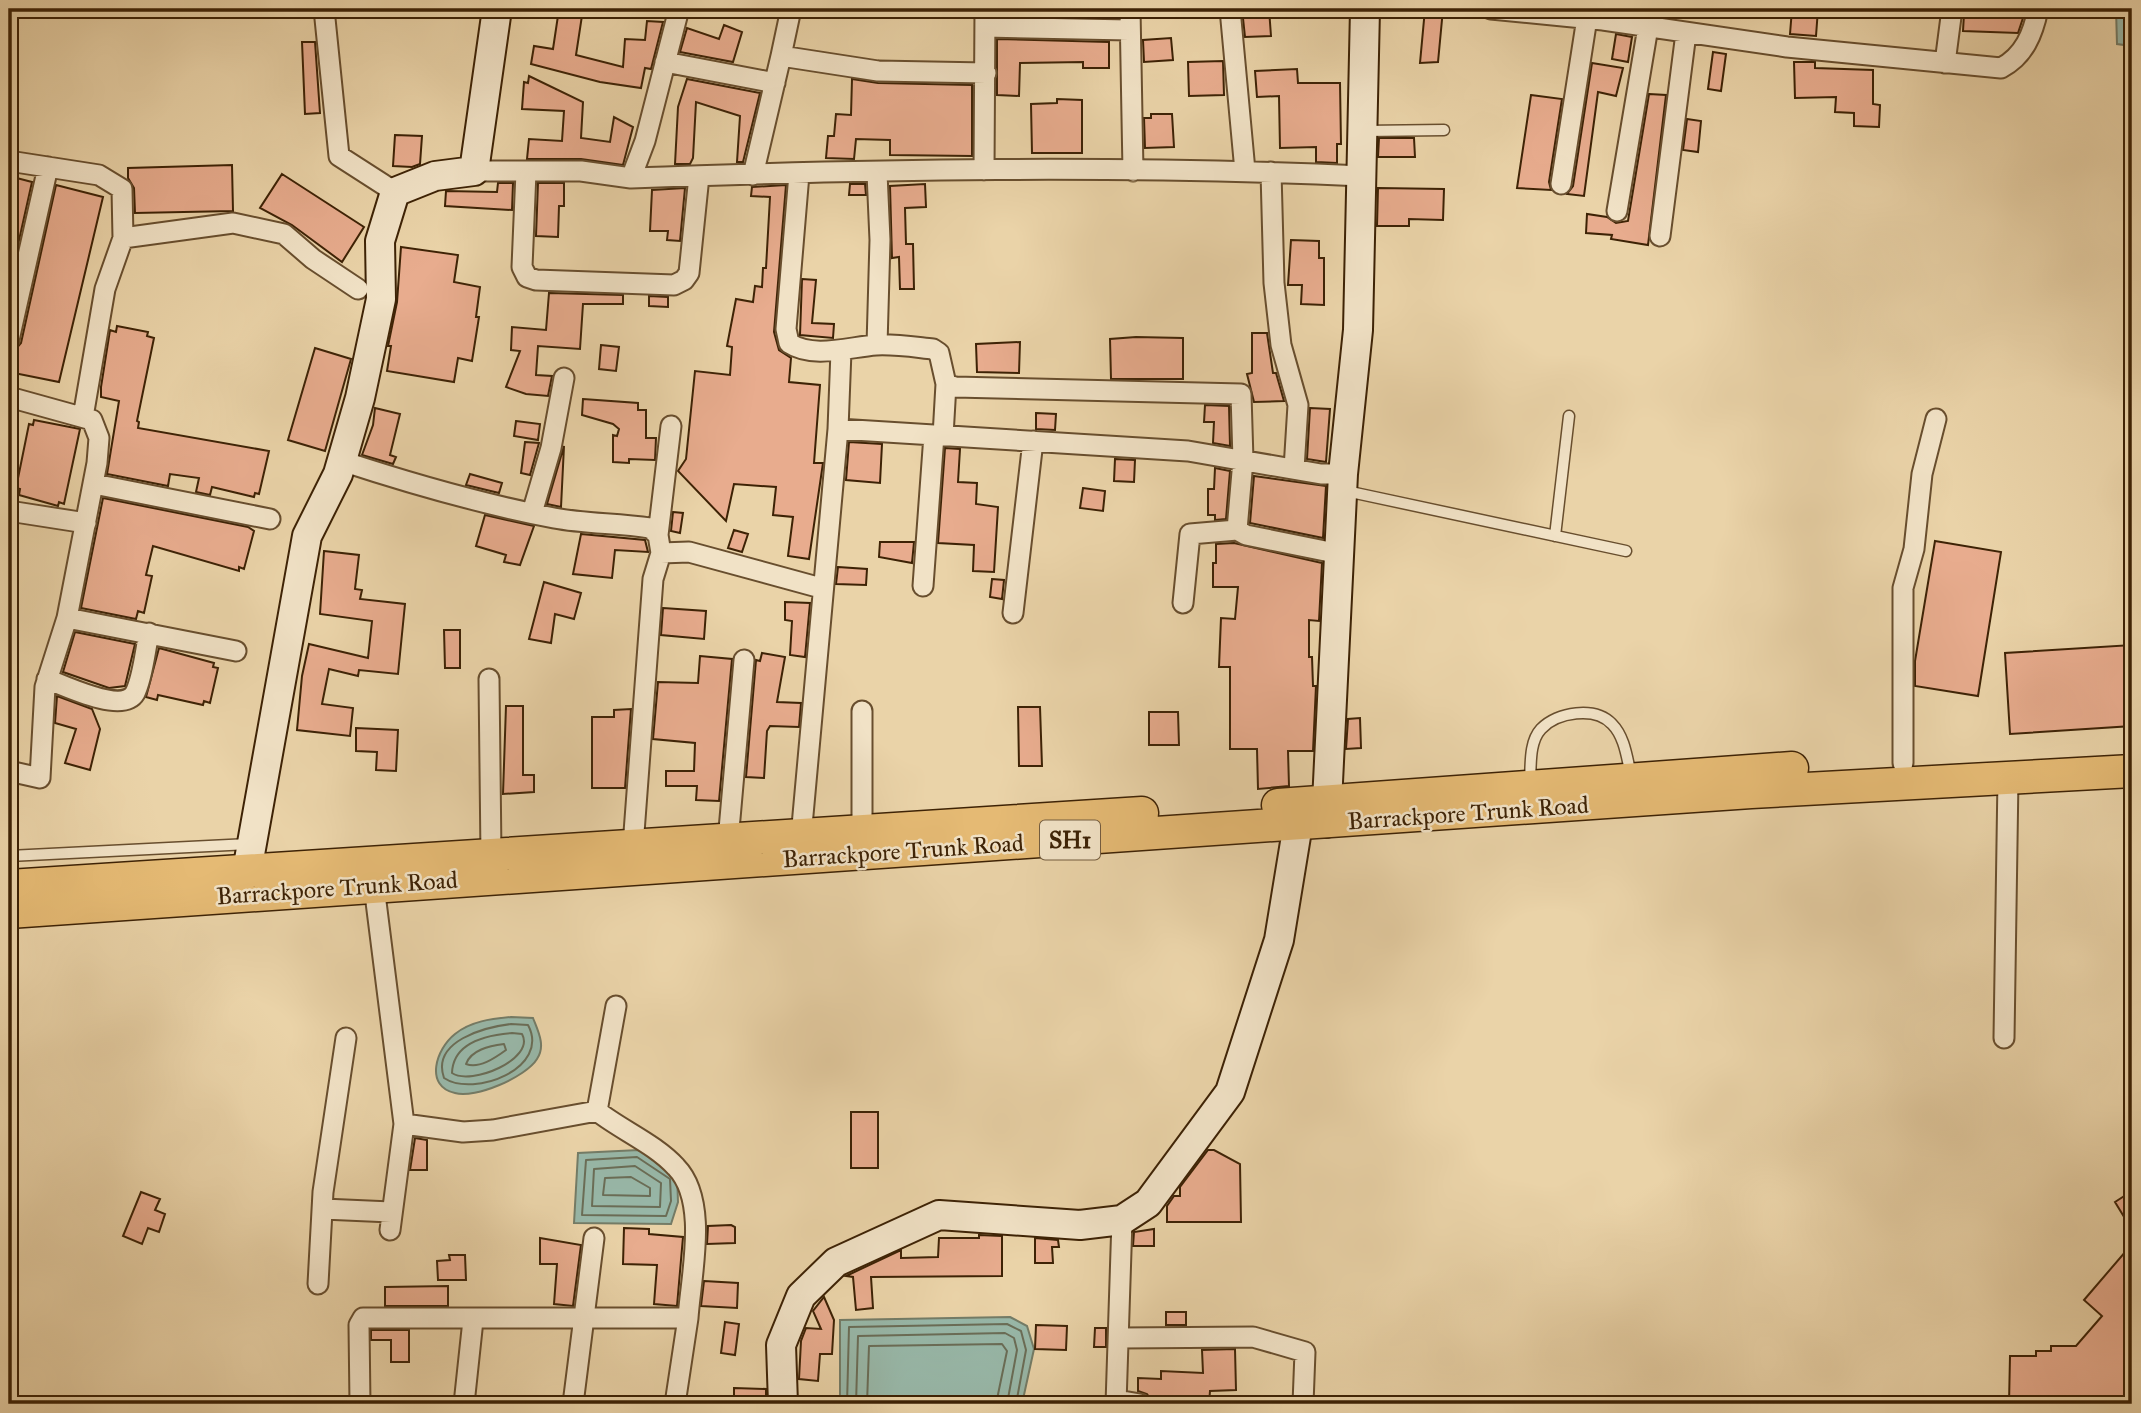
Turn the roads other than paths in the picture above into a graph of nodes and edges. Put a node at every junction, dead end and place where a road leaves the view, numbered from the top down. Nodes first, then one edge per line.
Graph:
1 (324, 9) edge
2 (497, 9) edge
3 (679, 9) edge
4 (792, 9) edge
5 (1130, 9) edge
6 (1230, 9) edge
7 (1366, 9) edge
8 (1491, 9) edge
9 (1952, 9) edge
10 (2038, 9) edge
11 (1561, 12) edge
12 (985, 18) edge
13 (1587, 18) junction
14 (1648, 27) junction
15 (1129, 30) junction
16 (1686, 33) junction
17 (781, 56) junction
18 (665, 62) junction
19 (1945, 63) junction
20 (986, 74) junction
21 (775, 83) junction
22 (1444, 130) dead end
23 (1364, 131) junction
24 (9, 161) edge
25 (48, 167) junction
26 (984, 170) junction
27 (474, 171) junction
28 (1133, 171) junction
29 (1245, 171) junction
30 (526, 172) junction
31 (1270, 172) junction
32 (877, 173) junction
33 (799, 174) junction
34 (753, 175) junction
35 (1363, 176) junction
36 (699, 177) junction
37 (631, 178) junction
38 (1561, 184) dead end
39 (396, 192) junction
40 (1617, 211) dead end
41 (1660, 236) dead end
42 (123, 238) junction
43 (358, 289) dead end
44 (9, 340) edge
45 (877, 345) junction
46 (841, 351) junction
47 (564, 378) dead end
48 (946, 384) junction
49 (9, 397) edge
50 (1569, 416) dead end
51 (83, 417) junction
52 (1936, 419) dead end
53 (671, 426) dead end
54 (838, 429) junction
55 (938, 435) junction
56 (1033, 441) junction
57 (1243, 460) junction
58 (342, 461) junction
59 (1294, 469) junction
60 (1343, 482) junction
61 (93, 484) junction
62 (9, 511) edge
63 (532, 513) junction
64 (270, 519) dead end
65 (86, 523) junction
66 (1237, 530) junction
67 (1555, 536) junction
68 (659, 544) junction
69 (1626, 551) dead end
70 (1340, 554) junction
71 (923, 586) dead end
72 (821, 588) junction
73 (1184, 603) dead end
74 (1013, 613) dead end
75 (67, 618) junction
76 (149, 633) junction
77 (236, 651) dead end
78 (744, 660) dead end
79 (489, 679) dead end
80 (47, 680) junction
81 (862, 711) dead end
82 (2132, 752) edge
83 (1903, 763) junction
84 (9, 771) edge
85 (2132, 771) edge
86 (1631, 778) junction
87 (2008, 778) junction
88 (1530, 786) junction
89 (1318, 816) junction
90 (862, 832) junction
91 (801, 836) junction
92 (728, 841) junction
93 (633, 846) junction
94 (491, 855) junction
95 (9, 856) edge
96 (249, 858) junction
97 (9, 886) edge
98 (374, 886) junction
99 (9, 912) edge
100 (616, 1006) dead end
101 (346, 1038) dead end
102 (2004, 1038) dead end
103 (597, 1111) junction
104 (404, 1124) junction
105 (323, 1209) junction
106 (1138, 1216) junction
107 (594, 1238) dead end
108 (318, 1284) dead end
109 (688, 1318) junction
110 (584, 1319) junction
111 (473, 1320) junction
112 (1121, 1338) junction
113 (1117, 1402) edge
114 (360, 1404) edge
115 (464, 1404) edge
116 (573, 1404) edge
117 (675, 1404) edge
118 (783, 1404) edge
119 (1140, 1404) edge
120 (1303, 1404) edge

1 - 39 street
2 - 27 street
3 - 18 street
4 - 17 street
5 - 15 street
6 - 29 street
7 - 23 street
8 - 11 street
9 - 19 street
10 - 19 street
11 - 13 street
12 - 15 street
12 - 20 street
13 - 14 street
13 - 38 street
14 - 16 street
14 - 40 street
15 - 28 street
16 - 19 street
16 - 41 street
17 - 20 street
17 - 21 street
18 - 21 street
18 - 37 street
20 - 26 street
21 - 34 street
22 - 23 lane
23 - 35 street
24 - 25 street
25 - 42 street
25 - 44 street
26 - 28 street
26 - 32 street
27 - 30 street
27 - 39 street
28 - 29 street
29 - 31 street
30 - 36 street
30 - 37 street
31 - 35 street
31 - 59 street
32 - 33 street
32 - 45 street
33 - 34 street
33 - 46 street
34 - 36 street
35 - 60 street
36 - 37 street
39 - 58 street
42 - 43 street
42 - 51 street
45 - 46 street
45 - 48 street
46 - 54 street
47 - 63 street
48 - 55 street
48 - 57 street
49 - 51 street
50 - 67 lane
51 - 61 street
52 - 83 street
53 - 68 street
54 - 55 street
54 - 72 street
55 - 56 street
55 - 71 street
56 - 57 street
56 - 74 street
57 - 59 street
57 - 66 street
58 - 63 street
58 - 96 street
59 - 60 street
60 - 67 lane
60 - 70 street
61 - 64 street
61 - 65 street
62 - 65 street
63 - 68 street
65 - 75 street
66 - 70 street
66 - 73 street
67 - 69 lane
68 - 72 street
68 - 93 street
70 - 89 street
72 - 91 street
75 - 76 street
75 - 80 street
76 - 77 street
76 - 80 street
78 - 92 street
79 - 94 street
80 - 84 street
81 - 90 street
82 - 83 main road, Barrackpore Trunk Road / SH1
83 - 86 main road, Barrackpore Trunk Road / SH1
85 - 87 main road, Barrackpore Trunk Road / SH1
86 - 88 main road, Barrackpore Trunk Road / SH1
86 - 88 lane
87 - 89 main road, Barrackpore Trunk Road / SH1
87 - 102 street
88 - 89 main road, Barrackpore Trunk Road / SH1
89 - 90 main road, Barrackpore Trunk Road / SH1
89 - 98 main road, Barrackpore Trunk Road / SH1
89 - 106 street
90 - 91 main road, Barrackpore Trunk Road / SH1
91 - 92 main road, Barrackpore Trunk Road / SH1
92 - 93 main road, Barrackpore Trunk Road / SH1
93 - 94 main road, Barrackpore Trunk Road / SH1
94 - 96 main road, Barrackpore Trunk Road / SH1
95 - 96 lane
96 - 97 main road, Barrackpore Trunk Road / SH1
98 - 99 main road, Barrackpore Trunk Road / SH1
98 - 104 street
100 - 103 street
101 - 105 street
103 - 104 street
103 - 109 street
104 - 105 street
105 - 108 street
106 - 112 street
106 - 118 street
107 - 110 street
109 - 110 street
109 - 117 street
110 - 111 street
110 - 116 street
111 - 114 street
111 - 115 street
112 - 113 street
112 - 120 street
113 - 119 street

